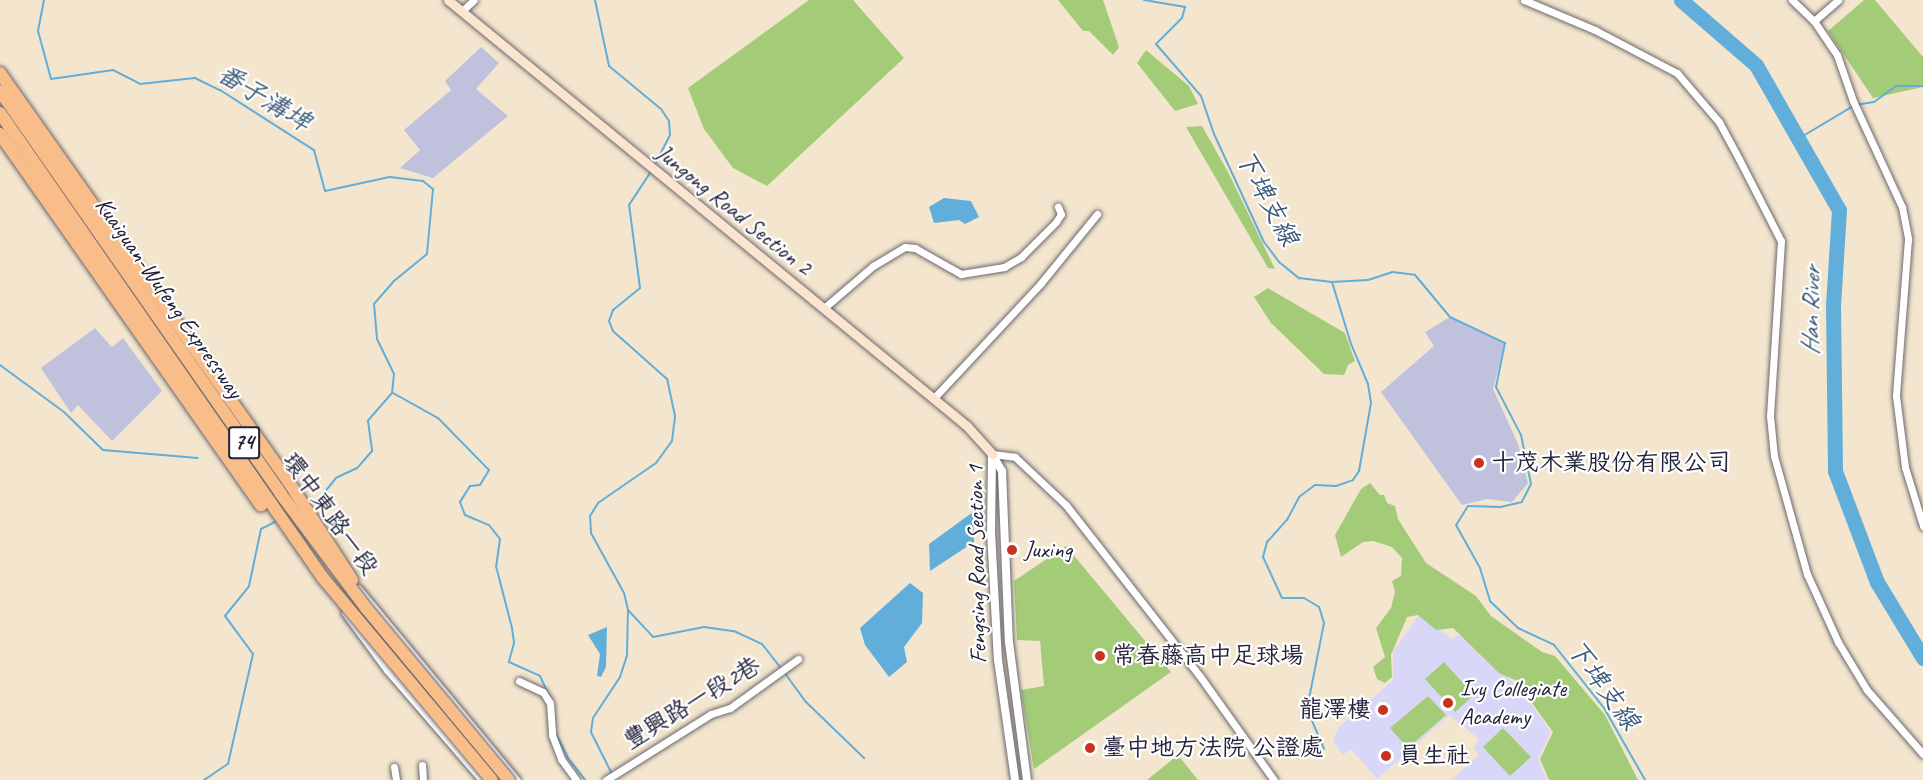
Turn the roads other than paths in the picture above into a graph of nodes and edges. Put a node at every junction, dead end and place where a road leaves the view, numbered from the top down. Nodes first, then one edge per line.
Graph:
1 (448, 0) edge
2 (474, 0) edge
3 (1524, 0) edge
4 (1792, 0) edge
5 (1838, 0) edge
6 (462, 11) junction
7 (1814, 21) junction
8 (0, 73) edge
9 (0, 83) edge
10 (0, 91) edge
11 (0, 113) edge
12 (0, 120) edge
13 (0, 134) edge
14 (1058, 207) dead end
15 (1097, 214) dead end
16 (824, 308) junction
17 (933, 399) junction
18 (993, 453) junction
19 (1923, 526) edge
20 (323, 578) junction
21 (357, 587) junction
22 (337, 603) junction
23 (366, 608) junction
24 (798, 659) dead end
25 (519, 681) dead end
26 (1923, 754) edge
27 (422, 765) dead end
28 (394, 767) dead end
29 (606, 779) edge
30 (396, 780) edge
31 (423, 780) edge
32 (483, 780) edge
33 (492, 780) edge
34 (509, 780) edge
35 (517, 780) edge
36 (576, 780) edge
37 (1015, 780) edge
38 (1027, 780) edge
39 (1274, 780) edge

1 - 6 main road, Jungong Road Section 2
2 - 6 street
3 - 26 street
4 - 7 street
5 - 7 street
6 - 16 main road, Jungong Road Section 2
7 - 19 street
8 - 23 highway, 74, bridge
9 - 21 street, 環中東路一段
10 - 23 highway, Kuaiguan-Wufeng Expressway / 74, bridge
11 - 20 highway, Kuaiguan-Wufeng Expressway / 74, bridge
12 - 22 street, 環中東路一段
13 - 20 highway, 74, bridge
14 - 16 street
15 - 17 street
16 - 17 main road, Jungong Road Section 2
17 - 18 main road, Jungong Road Section 2
18 - 37 street, Fengsing Road Section 1
18 - 38 street, Fengsing Road Section 1
18 - 39 street
20 - 33 highway, Kuaiguan-Wufeng Expressway / 74, bridge
21 - 22 street
21 - 35 street, 環中東路一段
22 - 32 street, 環中東路一段
23 - 34 highway, Kuaiguan-Wufeng Expressway / 74, bridge
24 - 29 street, 豐興路一段2巷
25 - 36 street
27 - 31 street
28 - 30 street

